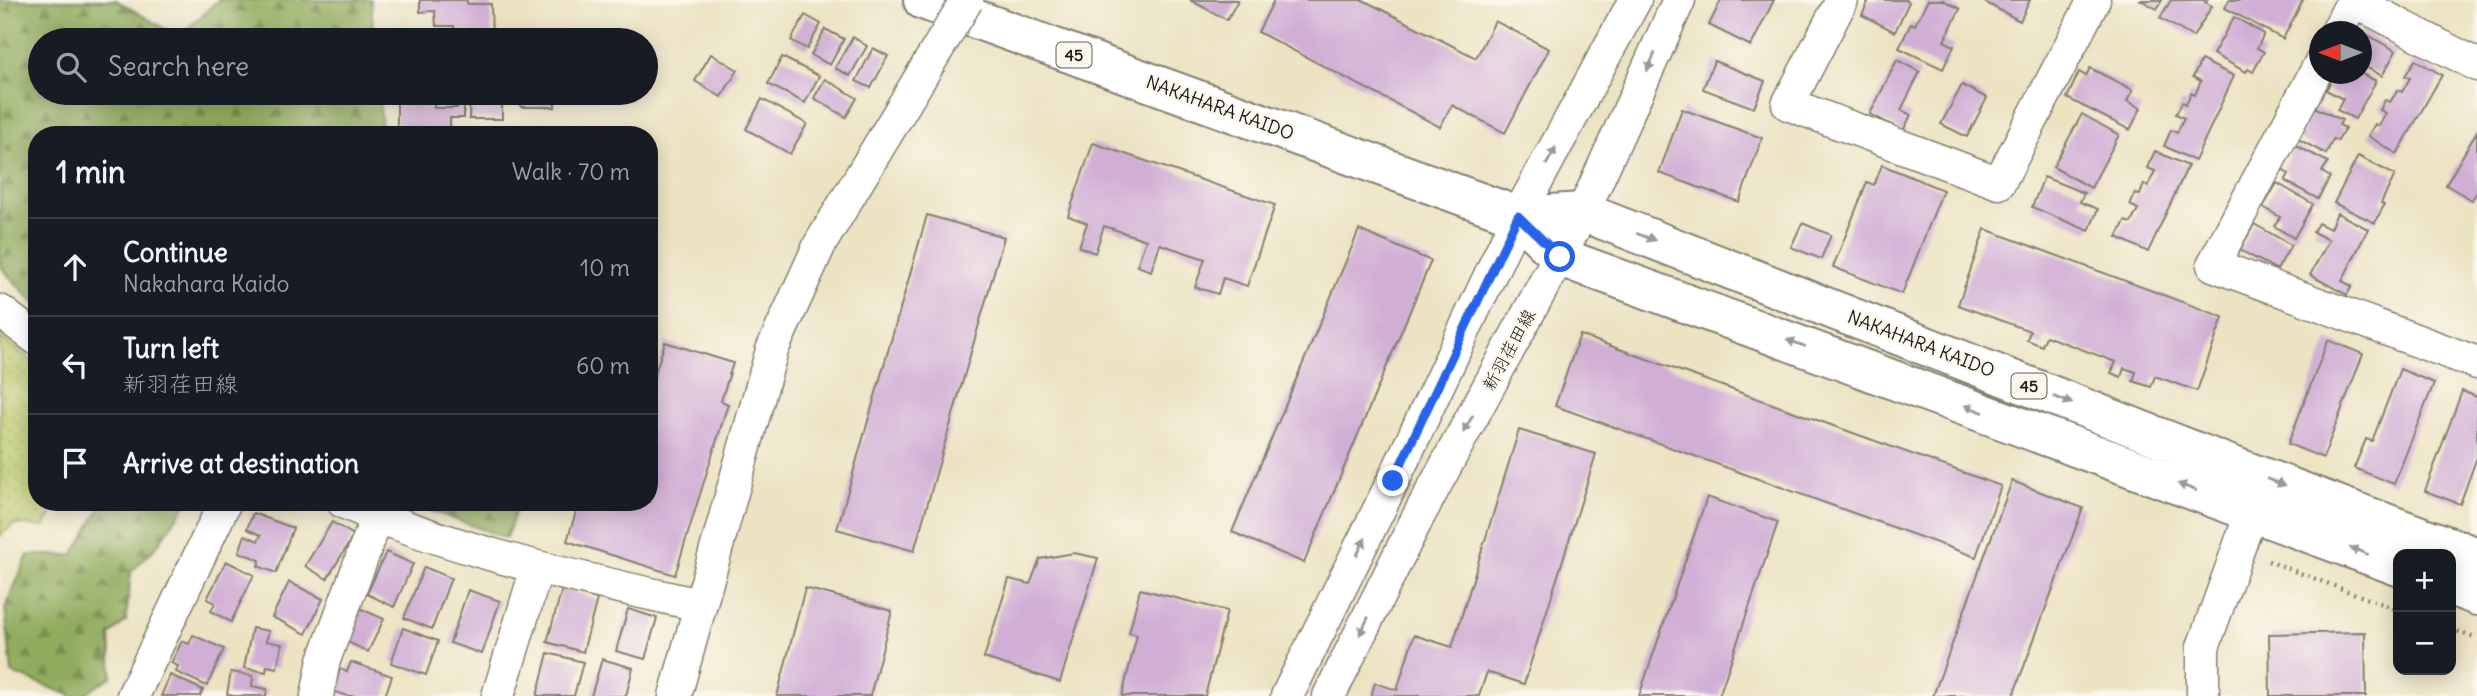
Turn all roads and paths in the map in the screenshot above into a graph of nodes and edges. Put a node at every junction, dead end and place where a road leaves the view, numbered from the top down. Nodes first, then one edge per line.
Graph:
1 (923, 0) edge
2 (967, 0) edge
3 (1635, 0) edge
4 (1679, 0) edge
5 (1842, 0) edge
6 (2094, 0) edge
7 (2353, 0) edge
8 (2342, 21) edge
9 (2477, 65) edge
10 (2309, 83) edge
11 (1583, 212) junction
12 (1518, 216) junction
13 (1560, 257) junction
14 (0, 311) edge
15 (28, 332) edge
16 (2477, 363) edge
17 (221, 511) edge
18 (363, 511) edge
19 (2252, 511) junction
20 (377, 517) junction
21 (2238, 550) junction
22 (2477, 558) edge
23 (2393, 564) edge
24 (537, 568) junction
25 (2456, 588) edge
26 (2477, 596) edge
27 (699, 604) junction
28 (2393, 608) edge
29 (2456, 631) edge
30 (2477, 639) edge
31 (133, 696) edge
32 (317, 696) edge
33 (498, 696) edge
34 (675, 696) edge
35 (1287, 696) edge
36 (1329, 696) edge
37 (2203, 696) edge

1 - 12 main road, NAKAHARA KAIDO / 45
2 - 27 street, bridge
12 -> 3 street
4 -> 11 street, 新羽荏田線
5 - 6 street
7 - 8 street
7 - 9 street
10 - 16 street
11 - 12 main road, NAKAHARA KAIDO / 45
11 - 13 street, 新羽荏田線
11 -> 22 main road, NAKAHARA KAIDO / 45
12 - 13 main road, NAKAHARA KAIDO / 45
35 -> 12 street
19 -> 13 main road, NAKAHARA KAIDO / 45
13 -> 36 street, 新羽荏田線
14 - 15 street
17 - 31 street
18 - 20 street
19 - 21 street
23 -> 19 main road, NAKAHARA KAIDO / 45
20 - 24 street
20 - 32 street
21 - 28 path
21 - 37 street
24 - 27 street
24 - 33 street
25 - 26 main road
27 - 34 street
29 - 30 path

